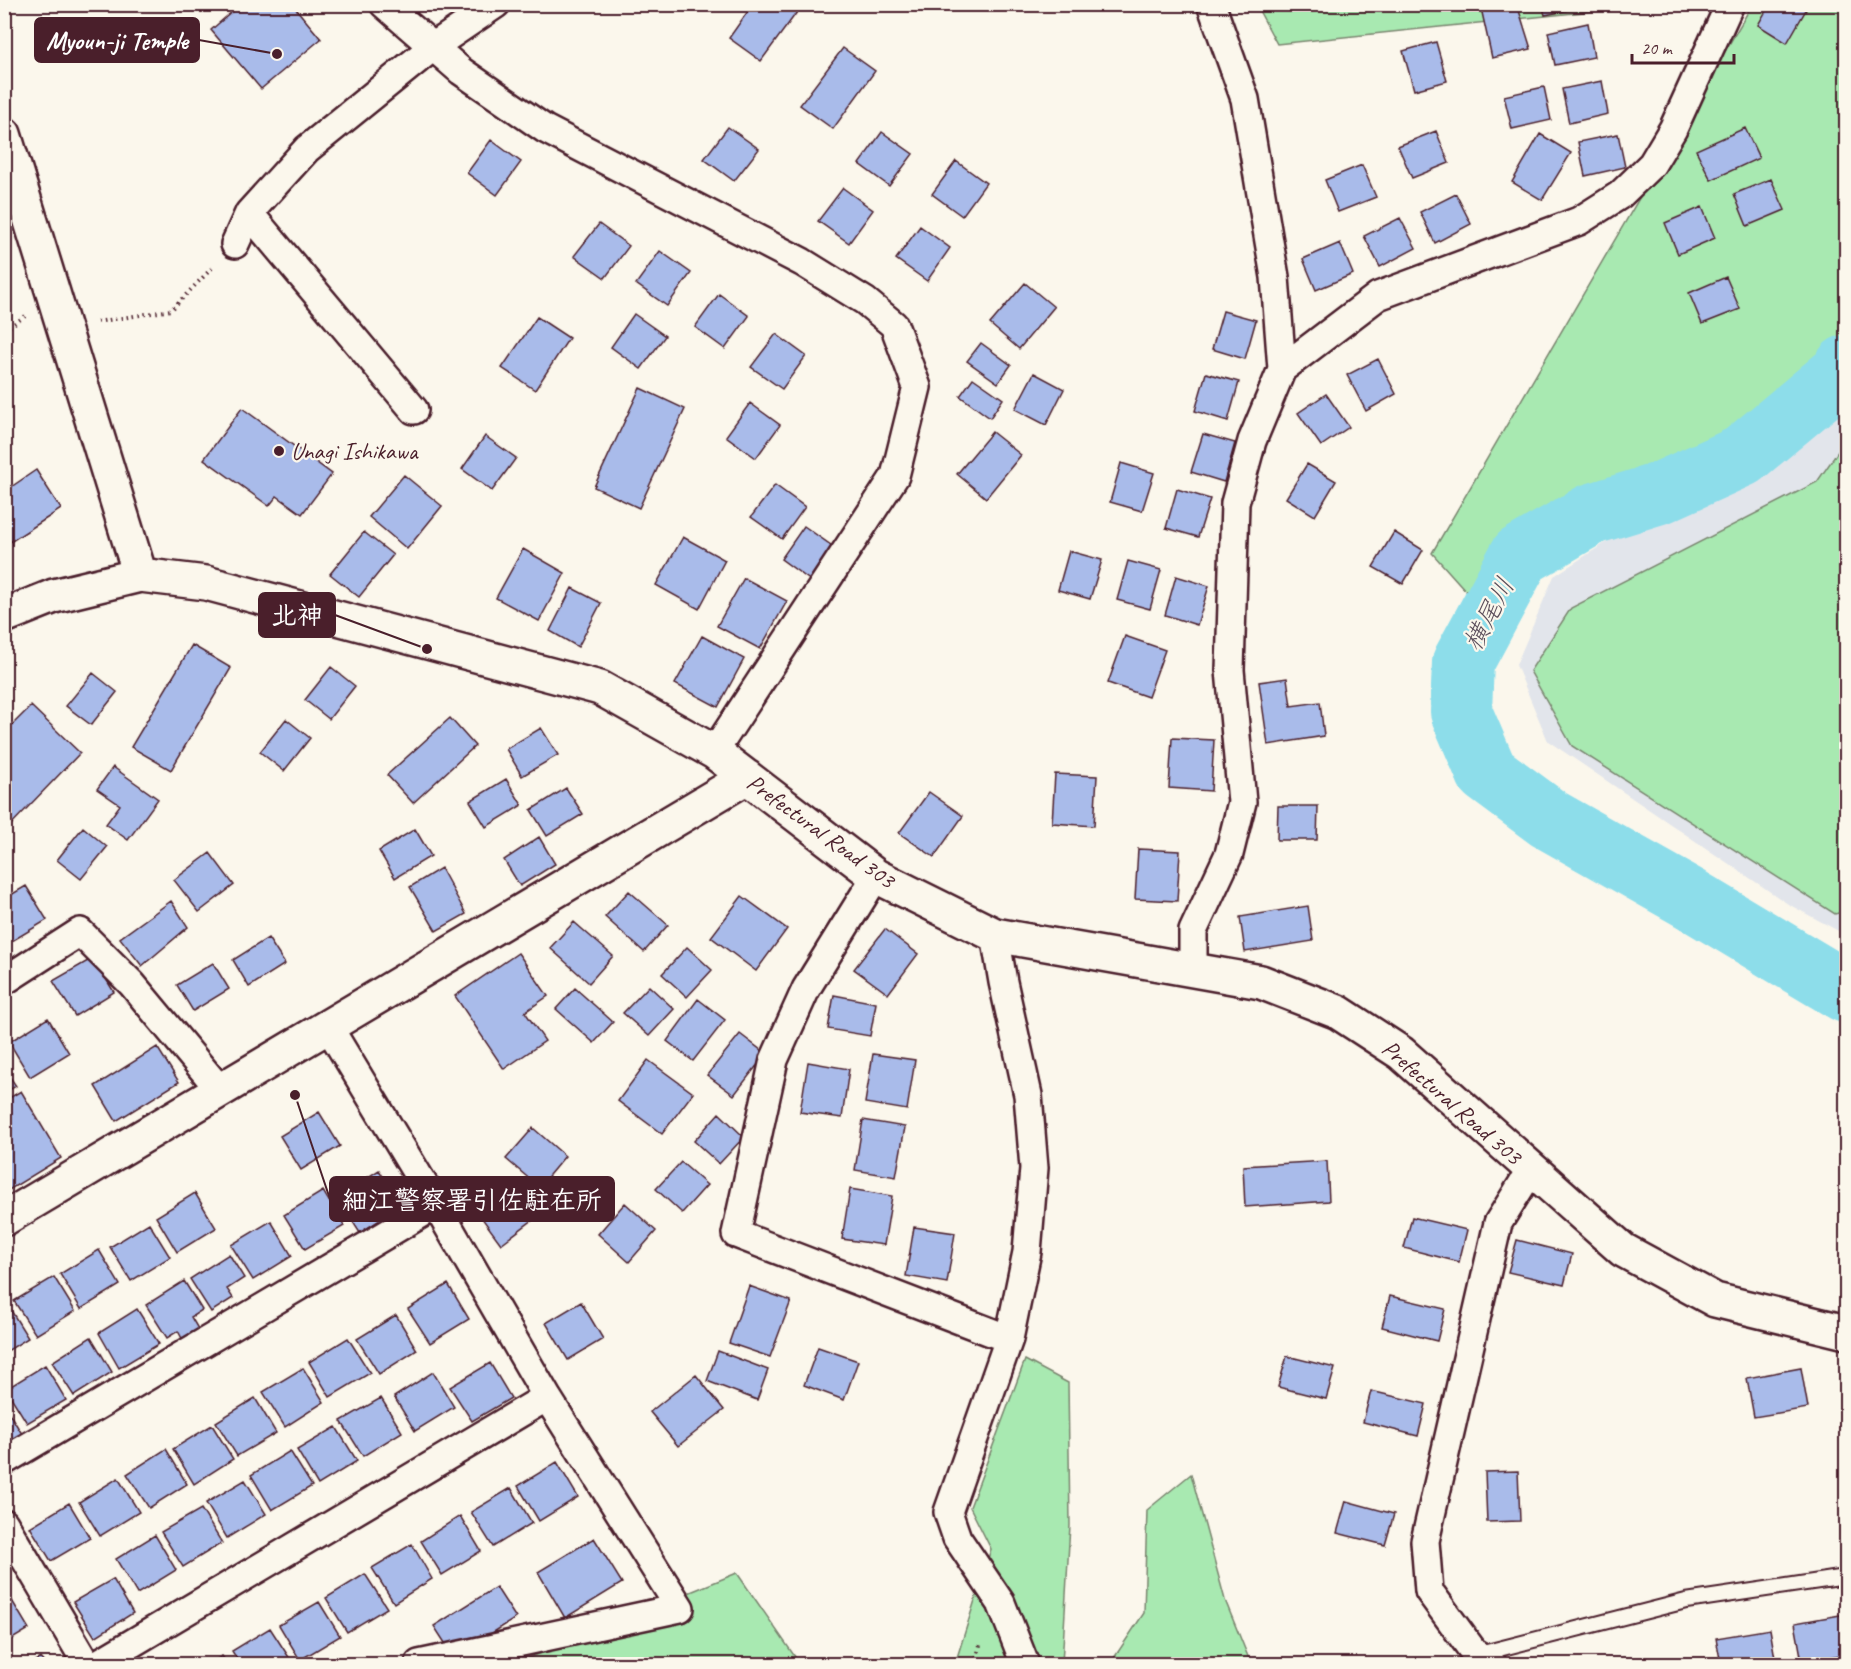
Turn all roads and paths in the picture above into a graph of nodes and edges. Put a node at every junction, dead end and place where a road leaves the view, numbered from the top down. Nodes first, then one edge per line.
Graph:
1 (384, 4) edge
2 (496, 4) edge
3 (1211, 4) edge
4 (1730, 4) edge
5 (434, 46) junction
6 (4, 135) edge
7 (249, 213) junction
8 (235, 244) joint
9 (64, 327) junction
10 (1282, 369) junction
11 (414, 410) dead end
12 (140, 575) junction
13 (4, 616) edge
14 (714, 752) junction
15 (747, 777) junction
16 (876, 876) junction
17 (995, 935) junction
18 (1193, 970) junction
19 (4, 981) edge
20 (328, 1026) junction
21 (220, 1090) junction
22 (1531, 1170) junction
23 (436, 1205) junction
24 (4, 1220) edge
25 (1846, 1332) edge
26 (1009, 1338) junction
27 (547, 1397) junction
28 (4, 1461) edge
29 (4, 1523) edge
30 (1846, 1577) edge
31 (1484, 1660) edge
32 (87, 1665) edge
33 (97, 1665) edge
34 (419, 1665) edge
35 (1025, 1665) edge

1 - 5 street
2 - 5 street
3 - 10 street
4 - 10 street
5 - 7 street
5 - 14 street
6 - 9 main road
7 - 8 street
7 - 11 street
8 - 9 path
9 - 12 main road
10 - 18 street
12 - 13 main road, Prefectural Road 303
12 - 14 main road, Prefectural Road 303
14 - 15 main road, Prefectural Road 303
15 - 16 main road, Prefectural Road 303
15 - 20 main road
16 - 17 main road, Prefectural Road 303
16 - 26 street
17 - 18 main road, Prefectural Road 303
17 - 26 street
18 - 22 main road, Prefectural Road 303
19 - 21 street
20 - 21 main road
20 - 23 street
21 - 24 main road
22 - 25 main road, Prefectural Road 303
22 - 31 street
23 - 27 street
23 - 28 street
26 - 35 street
27 - 33 street
27 - 34 street
29 - 32 street
30 - 31 lane

